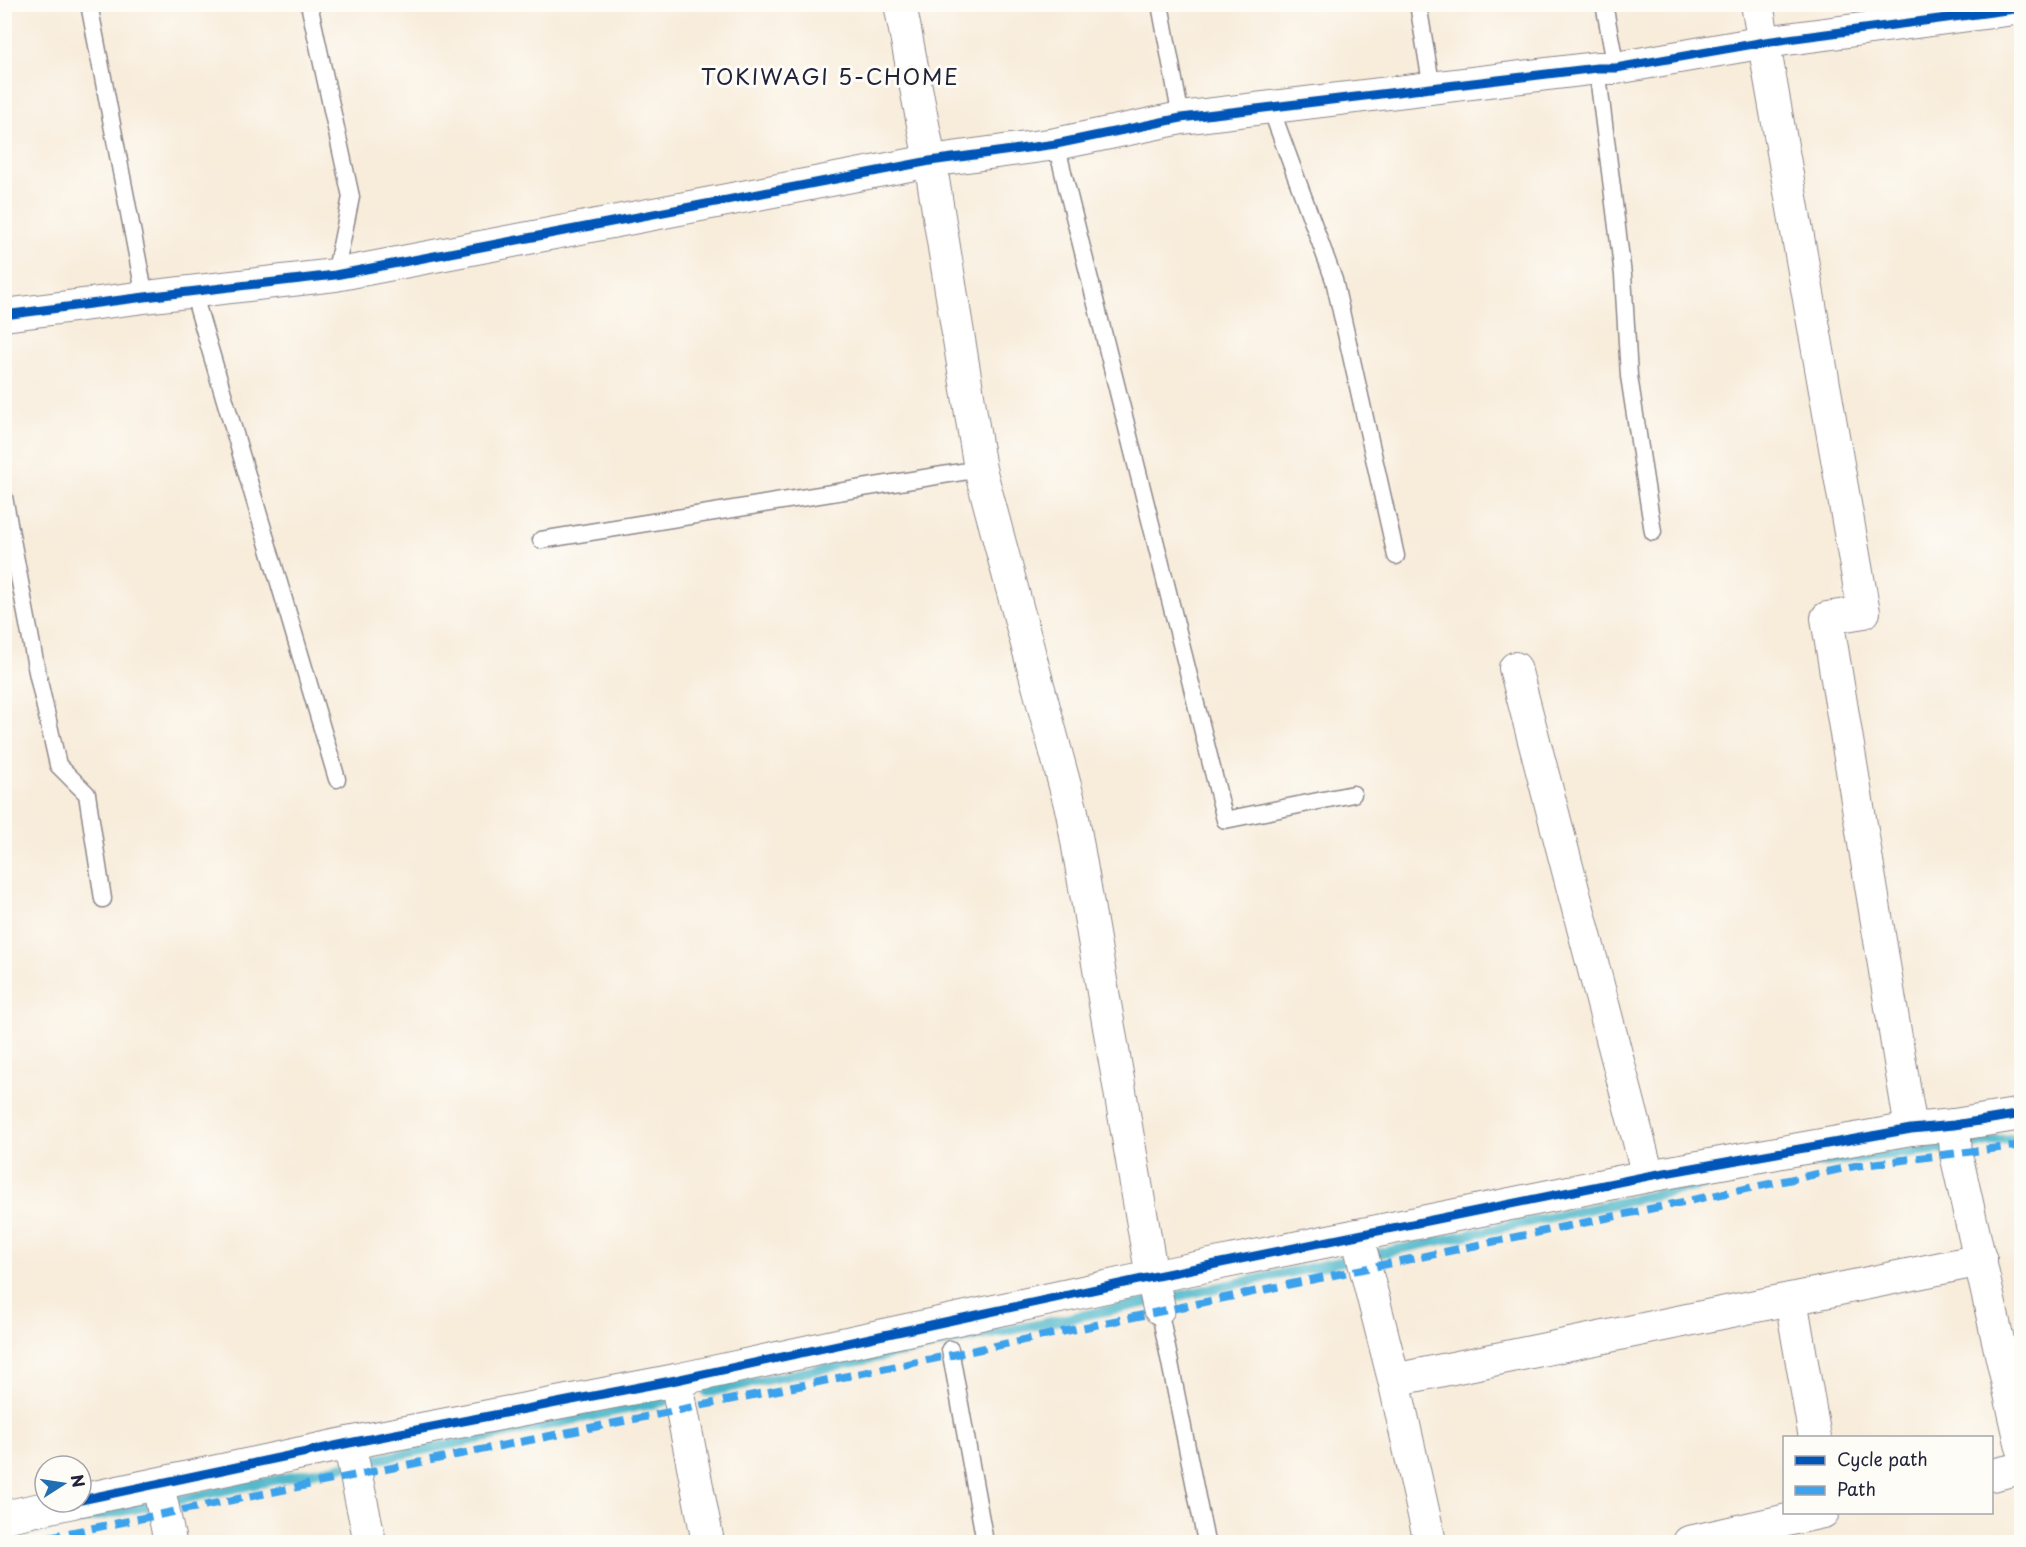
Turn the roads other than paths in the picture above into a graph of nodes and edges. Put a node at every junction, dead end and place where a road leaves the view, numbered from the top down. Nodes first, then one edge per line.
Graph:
1 (89, 4) edge
2 (309, 4) edge
3 (900, 4) edge
4 (1160, 4) edge
5 (1418, 4) edge
6 (1604, 4) edge
7 (1757, 4) edge
8 (2022, 8) edge
9 (1903, 14) edge
10 (1765, 42) junction
11 (1606, 68) junction
12 (1432, 89) junction
13 (1271, 108) junction
14 (1181, 118) junction
15 (1056, 144) junction
16 (930, 161) junction
17 (334, 275) junction
18 (193, 292) junction
19 (145, 297) junction
20 (4, 315) edge
21 (980, 468) junction
22 (4, 496) edge
23 (1653, 532) dead end
24 (541, 540) dead end
25 (1396, 556) dead end
26 (1515, 668) dead end
27 (337, 779) dead end
28 (1353, 794) dead end
29 (102, 899) dead end
30 (2022, 1114) edge
31 (1954, 1125) junction
32 (1911, 1129) junction
33 (1648, 1176) junction
34 (1357, 1235) junction
35 (1981, 1260) junction
36 (1152, 1276) junction
37 (1791, 1299) junction
38 (1159, 1308) joint
39 (948, 1335) junction
40 (676, 1380) junction
41 (1394, 1380) junction
42 (1815, 1436) edge
43 (349, 1443) junction
44 (2022, 1447) edge
45 (2022, 1468) edge
46 (1993, 1474) edge
47 (158, 1484) junction
48 (93, 1498) edge
49 (33, 1511) edge
50 (1814, 1514) edge
51 (4, 1517) edge
52 (170, 1542) edge
53 (370, 1542) edge
54 (708, 1542) edge
55 (985, 1542) edge
56 (1206, 1542) edge
57 (1430, 1542) edge
58 (1689, 1542) edge

1 - 19 lane
2 - 17 lane
3 - 16 street
4 - 14 lane
5 - 12 lane
6 - 11 lane
7 - 10 street
8 - 9 street
9 - 10 street
10 - 11 street
10 - 32 street
11 - 12 street
11 - 23 lane
12 - 13 street
13 - 14 street
13 - 25 lane
14 - 15 street
15 - 16 street
15 - 28 lane
16 - 17 street
16 - 21 street
17 - 18 street
18 - 19 street
18 - 27 lane
19 - 20 street
21 - 24 lane
21 - 36 street
22 - 29 lane
26 - 33 street
30 - 31 street
31 - 32 street
31 - 35 street
32 - 33 street
33 - 34 street
34 - 36 street
34 - 41 street
35 - 37 street
35 - 44 street
36 - 38 street
36 - 39 street
37 - 41 street
37 - 42 street
38 - 56 lane
39 - 40 street
39 - 55 lane
40 - 43 street
40 - 54 street
41 - 57 street
43 - 47 street
43 - 53 street
45 - 46 street
47 - 48 street
47 - 52 street
49 - 51 street
50 - 58 street

